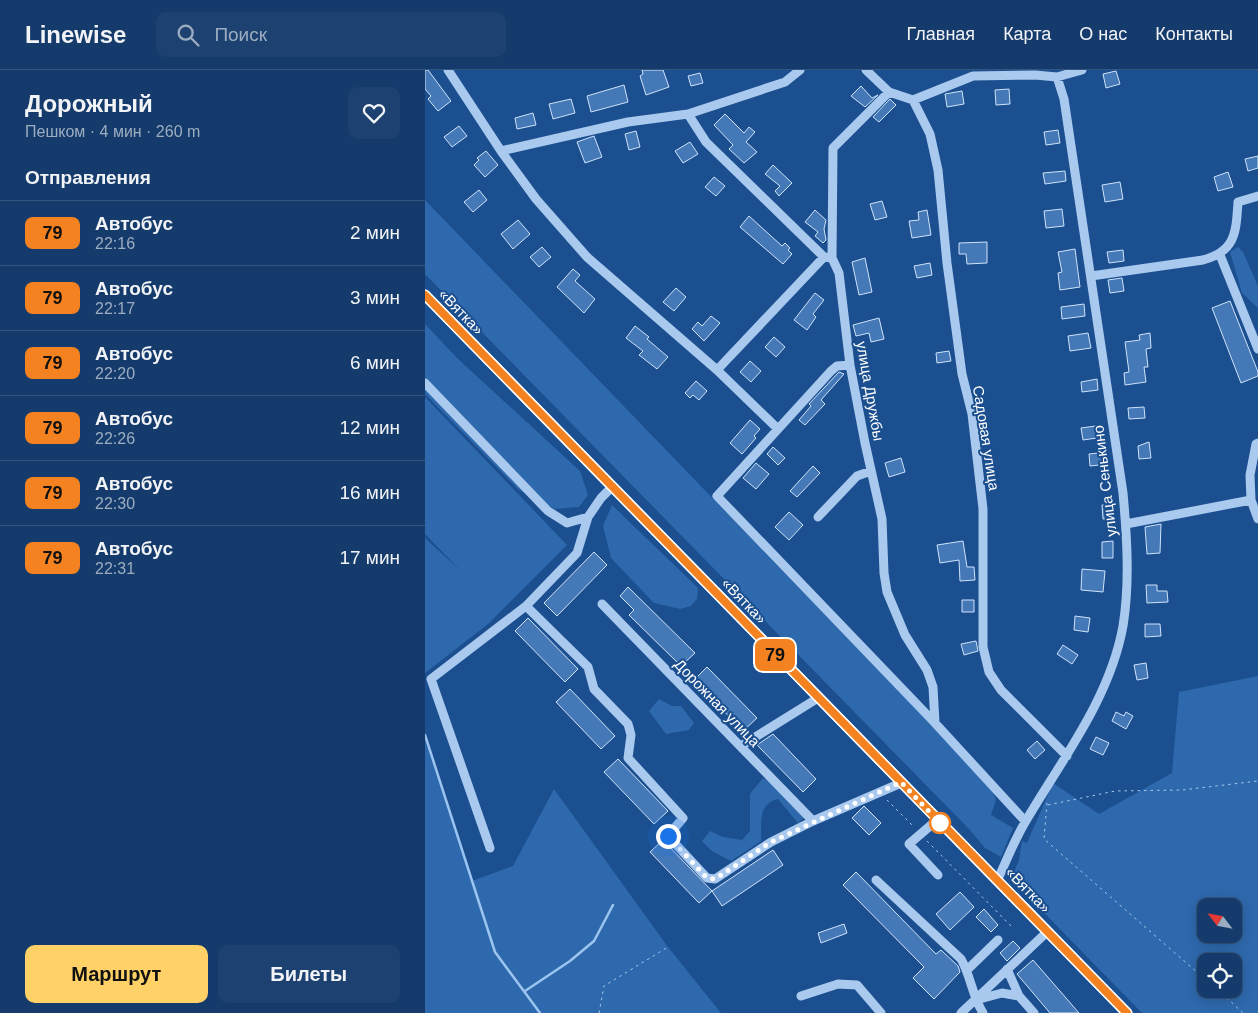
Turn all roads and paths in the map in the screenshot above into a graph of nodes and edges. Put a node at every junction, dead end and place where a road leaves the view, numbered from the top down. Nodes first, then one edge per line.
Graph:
1 (448, 70) edge
2 (800, 70) edge
3 (866, 70) edge
4 (1082, 70) edge
5 (1057, 77) junction
6 (889, 92) junction
7 (913, 100) junction
8 (688, 114) junction
9 (501, 150) junction
10 (1258, 196) edge
11 (1220, 255) junction
12 (828, 258) junction
13 (1091, 276) junction
14 (425, 295) edge
15 (1258, 349) edge
16 (850, 365) junction
17 (717, 370) junction
18 (425, 383) edge
19 (778, 429) junction
20 (1258, 443) edge
21 (871, 471) junction
22 (612, 487) junction
23 (1251, 500) junction
24 (588, 517) junction
25 (818, 517) dead end
26 (1258, 519) edge
27 (1126, 524) junction
28 (602, 604) dead end
29 (527, 606) junction
30 (818, 698) junction
31 (935, 723) junction
32 (741, 746) junction
33 (1067, 756) junction
34 (1258, 781) edge
35 (901, 782) junction
36 (880, 792) junction
37 (1049, 797) dead end
38 (1047, 805) junction
39 (937, 820) junction
40 (813, 821) junction
41 (1025, 821) junction
42 (921, 834) junction
43 (490, 848) dead end
44 (937, 875) dead end
45 (876, 880) dead end
46 (997, 881) junction
47 (1013, 929) dead end
48 (1047, 932) junction
49 (999, 940) dead end
50 (668, 947) dead end
51 (1007, 969) junction
52 (967, 970) junction
53 (1197, 972) edge
54 (801, 996) dead end
55 (1019, 996) junction
56 (1227, 998) edge
57 (975, 1000) junction
58 (599, 1013) edge
59 (881, 1013) edge
60 (961, 1013) edge
61 (983, 1013) edge
62 (1034, 1013) edge
63 (1127, 1013) edge
64 (1243, 1013) edge

1 - 9 street
2 - 8 street
3 - 6 street
4 - 5 street
5 - 7 street
5 - 13 street, улица Сенькино
6 - 7 street
6 - 12 street
7 - 33 street, Садовая улица
8 - 9 street
8 - 12 street, улица Дружбы
9 - 17 street
10 - 11 street
11 - 13 street
11 - 15 street
12 - 16 street, улица Дружбы
12 - 17 street
13 - 27 street, улица Сенькино
14 - 22 main road, «Вятка»
16 - 19 street
16 - 21 street, улица Дружбы
17 - 19 street
18 - 24 street
19 - 31 street
20 - 23 street
21 - 25 street
21 - 31 street, улица Дружбы
22 - 24 street
22 - 30 main road, «Вятка»
23 - 26 street
23 - 27 street
24 - 29 street
27 - 33 street, улица Сенькино
28 - 32 street, Дорожная улица
29 - 40 street
29 - 43 street
30 - 32 street
30 - 35 main road, «Вятка»
31 - 41 street
32 - 40 street, Дорожная улица
33 - 41 street, улица Сенькино
34 - 38 path
35 - 36 street
35 - 39 main road, «Вятка»
36 - 40 street
36 - 42 path
37 - 38 path
38 - 53 path
39 - 42 street
39 - 46 main road, «Вятка»
41 - 46 street, улица Сенькино
42 - 44 street
42 - 47 path
45 - 52 street
46 - 48 main road, «Вятка»
48 - 51 street
48 - 63 main road, «Вятка»
49 - 52 street
50 - 58 path
51 - 55 street
51 - 57 street
52 - 57 street
54 - 59 street
55 - 57 street
55 - 62 street
56 - 64 path
57 - 60 street
57 - 61 street

